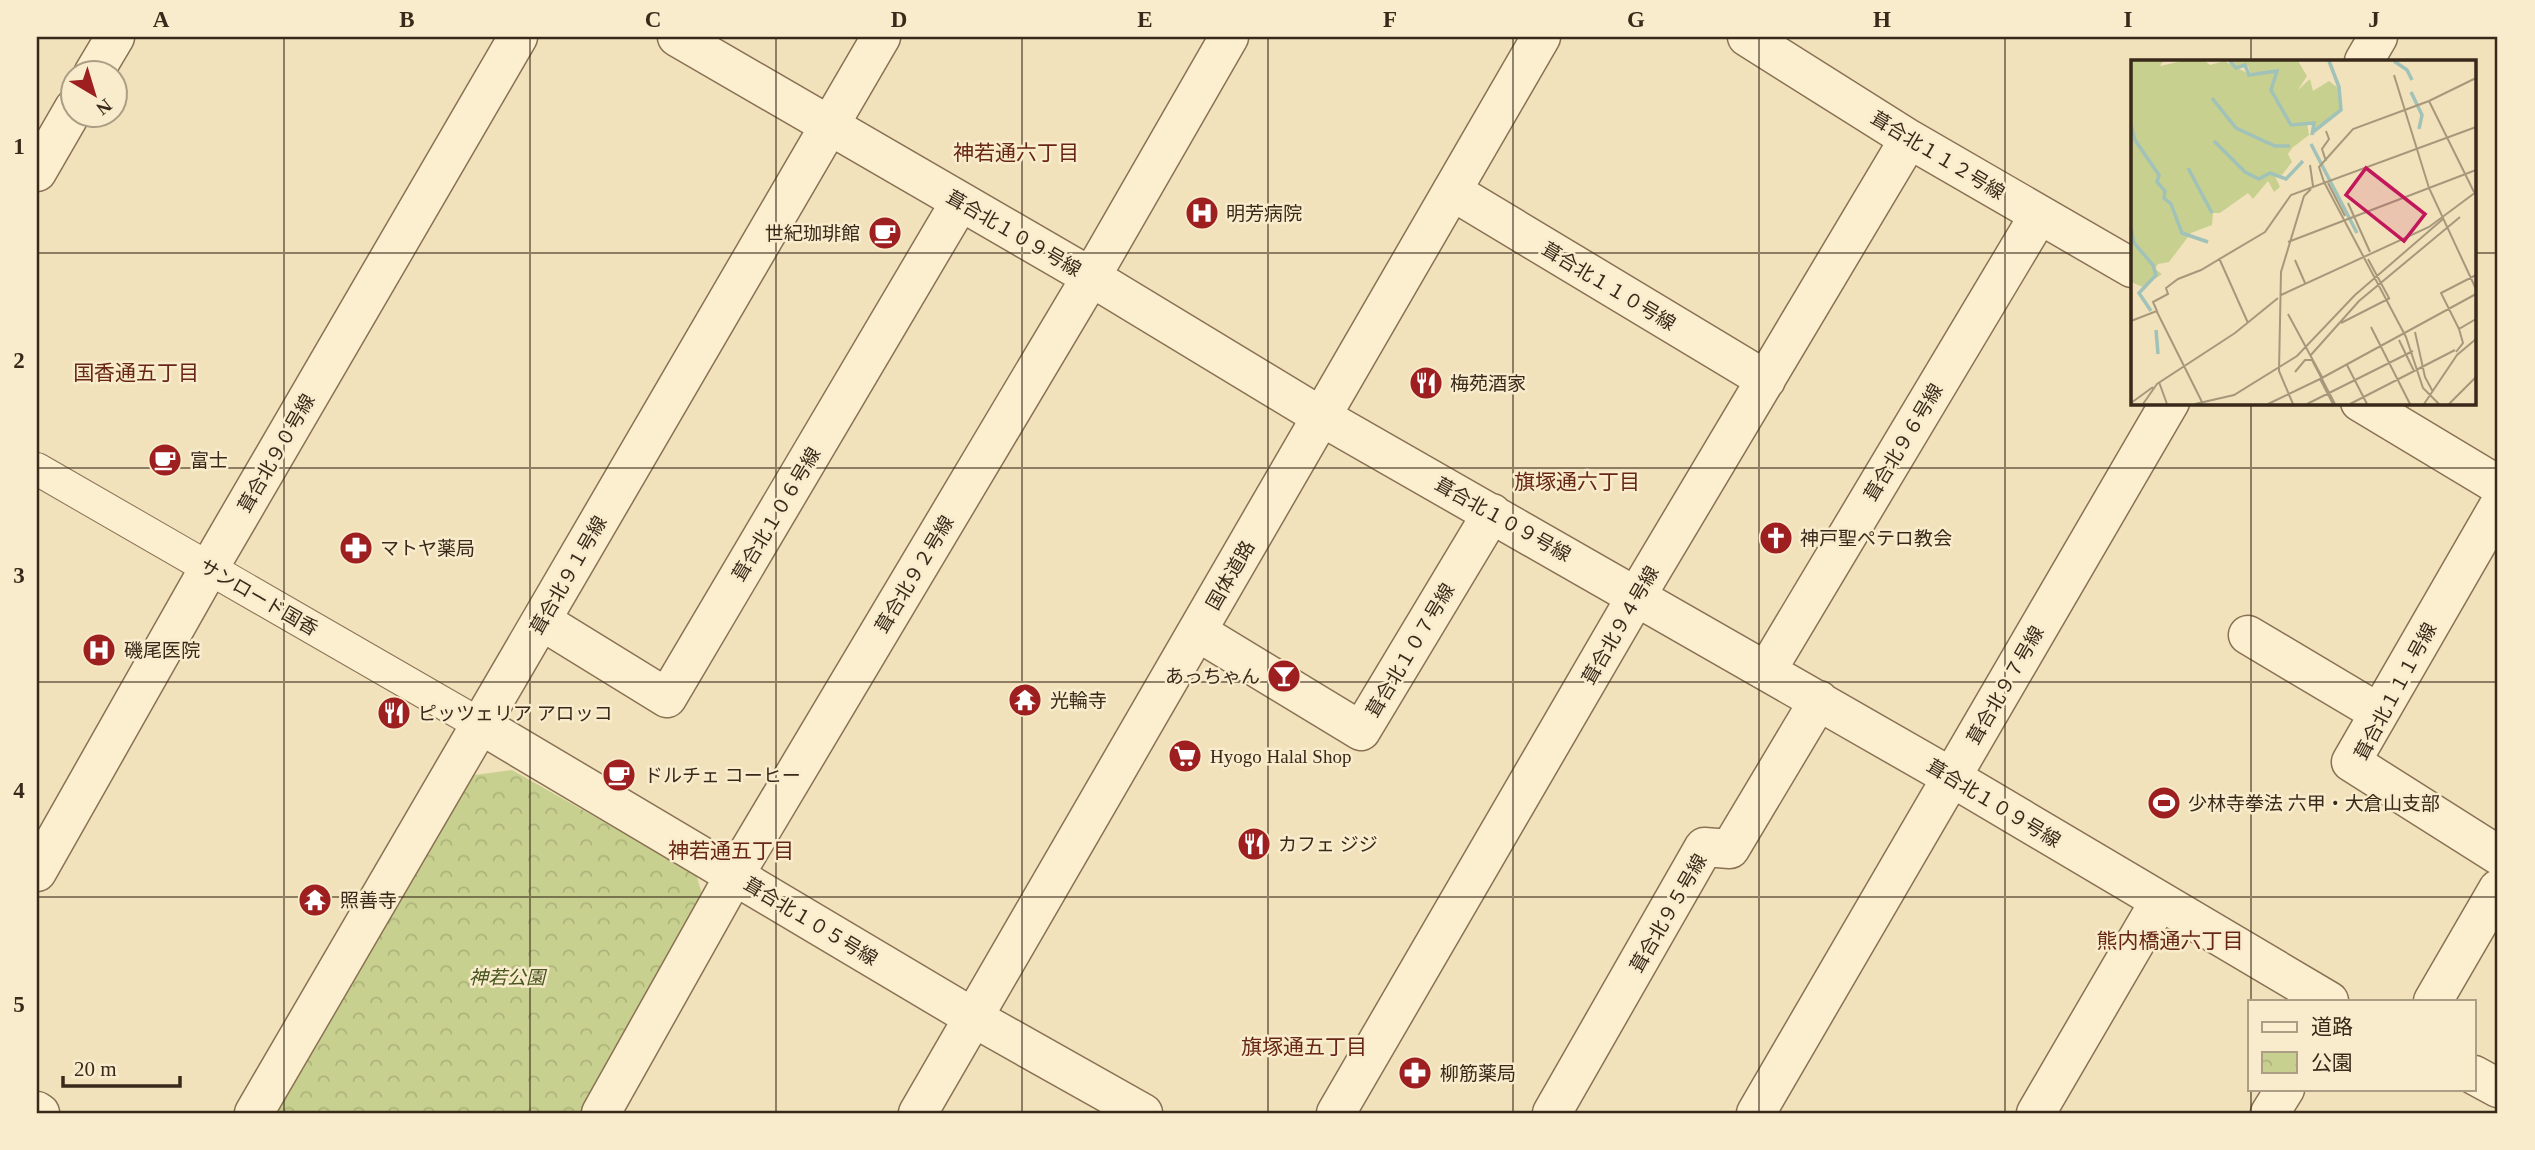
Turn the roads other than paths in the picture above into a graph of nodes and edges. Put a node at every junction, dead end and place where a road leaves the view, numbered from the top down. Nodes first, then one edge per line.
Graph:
1 (115, 37) edge
2 (518, 37) edge
3 (677, 37) edge
4 (881, 37) edge
5 (1229, 37) edge
6 (1541, 37) edge
7 (1746, 37) edge
8 (2378, 37) edge
9 (101, 60) edge
10 (2365, 60) edge
11 (830, 126) junction
12 (61, 130) edge
13 (1909, 139) junction
14 (37, 172) edge
15 (1452, 191) junction
16 (960, 202) junction
17 (2039, 215) junction
18 (2131, 267) edge
19 (1091, 278) junction
20 (1766, 380) junction
21 (2169, 404) edge
22 (2363, 404) edge
23 (1322, 416) junction
24 (37, 469) edge
25 (2498, 485) edge
26 (2498, 507) edge
27 (1492, 513) junction
28 (209, 568) junction
29 (1637, 595) junction
30 (542, 621) junction
31 (1198, 632) junction
32 (2248, 635) dead end
33 (1767, 670) junction
34 (1819, 700) junction
35 (2379, 713) junction
36 (481, 725) junction
37 (1951, 777) junction
38 (2498, 855) edge
39 (37, 872) edge
40 (734, 876) junction
41 (2498, 889) edge
42 (2159, 902) junction
43 (2327, 1000) edge
44 (2434, 1000) edge
45 (974, 1018) junction
46 (2476, 1076) edge
47 (2498, 1088) edge
48 (2284, 1090) edge
49 (254, 1113) edge
50 (601, 1113) edge
51 (918, 1113) edge
52 (1143, 1113) edge
53 (1336, 1113) edge
54 (1552, 1113) edge
55 (1756, 1113) edge
56 (2036, 1113) edge
57 (2270, 1113) edge

1 - 9 street
2 - 28 street, 葺合北９０号線
3 - 11 street, 葺合北１０９号線
4 - 11 street, 葺合北９１号線
5 - 19 street, 葺合北９２号線
6 - 15 street, 国体道路
7 - 13 street, 葺合北１１２号線
8 - 10 street
11 - 16 street, 葺合北１０９号線
11 - 30 street, 葺合北９１号線
12 - 14 street
13 - 17 street, 葺合北１１２号線
13 - 20 street, 葺合北９４号線
15 - 20 street, 葺合北１１０号線
15 - 23 street, 国体道路
16 - 19 street, 葺合北１０９号線
16 - 30 street, 葺合北１０６号線
17 - 18 street, 葺合北１１２号線
17 - 33 street, 葺合北９６号線
19 - 23 street, 葺合北１０９号線
19 - 40 street, 葺合北９２号線
20 - 29 street, 葺合北９４号線
21 - 37 street, 葺合北９７号線
22 - 25 street
23 - 27 street, 葺合北１０９号線
23 - 31 street, 国体道路
24 - 28 street, サンロード国香
26 - 35 street, 葺合北１１１号線
27 - 29 street, 葺合北１０９号線
27 - 31 street, 葺合北１０７号線
28 - 36 street, サンロード国香
28 - 39 street, 葺合北９０号線
29 - 33 street, 葺合北１０９号線
29 - 53 street, 葺合北９４号線
30 - 36 street, 葺合北９１号線
31 - 45 street, 国体道路
32 - 35 street
33 - 34 street, 葺合北１０９号線
34 - 37 street, 葺合北１０９号線
34 - 54 street, 葺合北９５号線
35 - 38 street, 葺合北１１１号線
36 - 40 street, 葺合北１０５号線
36 - 49 street, 葺合北９１号線
37 - 42 street, 葺合北１０９号線
37 - 55 street, 葺合北９７号線
40 - 45 street, 葺合北１０５号線
40 - 50 street, 葺合北９２号線
41 - 44 street
42 - 43 street, 葺合北１０９号線
42 - 56 street
45 - 51 street, 国体道路
45 - 52 street, 葺合北１０５号線
46 - 47 street
48 - 57 street

